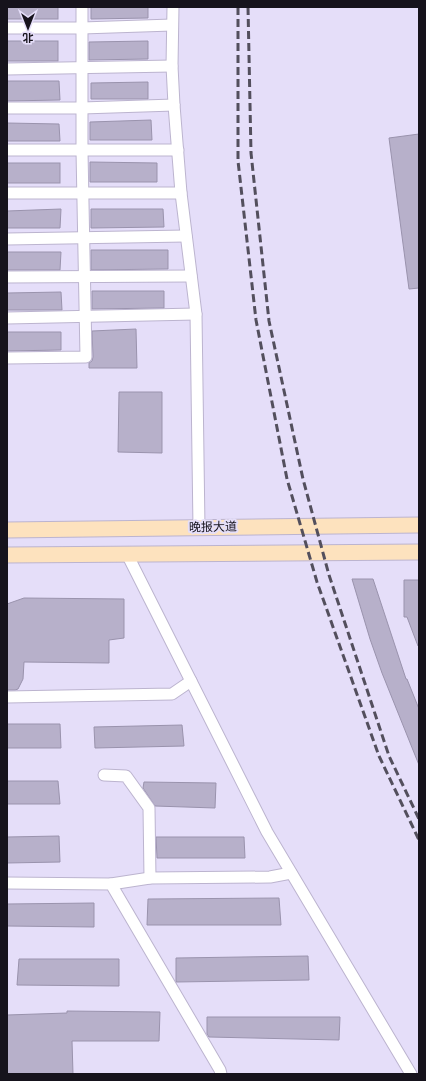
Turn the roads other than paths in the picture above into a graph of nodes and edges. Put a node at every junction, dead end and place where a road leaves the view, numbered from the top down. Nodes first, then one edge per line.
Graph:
1 (82, 7) edge
2 (173, 7) edge
3 (172, 25) junction
4 (7, 28) edge
5 (82, 28) junction
6 (172, 66) junction
7 (82, 67) junction
8 (7, 68) edge
9 (174, 105) junction
10 (7, 108) edge
11 (82, 108) junction
12 (7, 150) edge
13 (178, 150) junction
14 (82, 151) junction
15 (7, 193) edge
16 (82, 193) junction
17 (181, 193) junction
18 (186, 236) junction
19 (84, 238) junction
20 (7, 239) edge
21 (84, 276) junction
22 (191, 276) junction
23 (7, 277) edge
24 (196, 314) junction
25 (85, 316) junction
26 (7, 318) edge
27 (7, 358) edge
28 (419, 524) edge
29 (199, 528) junction
30 (7, 530) edge
31 (419, 552) edge
32 (127, 554) junction
33 (7, 555) edge
34 (191, 682) junction
35 (7, 697) edge
36 (104, 775) dead end
37 (291, 873) junction
38 (150, 878) junction
39 (7, 883) edge
40 (111, 884) junction
41 (221, 1074) edge
42 (411, 1074) edge

1 - 5 street
2 - 3 street
3 - 5 street
3 - 6 street
4 - 5 street
5 - 7 street
6 - 7 street
6 - 9 street
7 - 8 street
7 - 11 street
9 - 11 street
9 - 13 street
10 - 11 street
11 - 14 street
12 - 14 street
13 - 14 street
13 - 17 street
14 - 16 street
15 - 16 street
16 - 17 street
16 - 19 street
17 - 18 street
18 - 19 street
18 - 22 street
19 - 20 street
19 - 21 street
21 - 22 street
21 - 23 street
21 - 25 street
22 - 24 street
24 - 25 street
24 - 29 street
25 - 26 street
25 - 27 street
28 - 29 main road, 晚报大道
29 - 30 main road, 晚报大道
31 - 32 main road
32 - 33 main road
32 - 34 street
34 - 35 street
34 - 37 street
36 - 38 street
37 - 38 street
37 - 42 street
38 - 40 street
39 - 40 street
40 - 41 street

